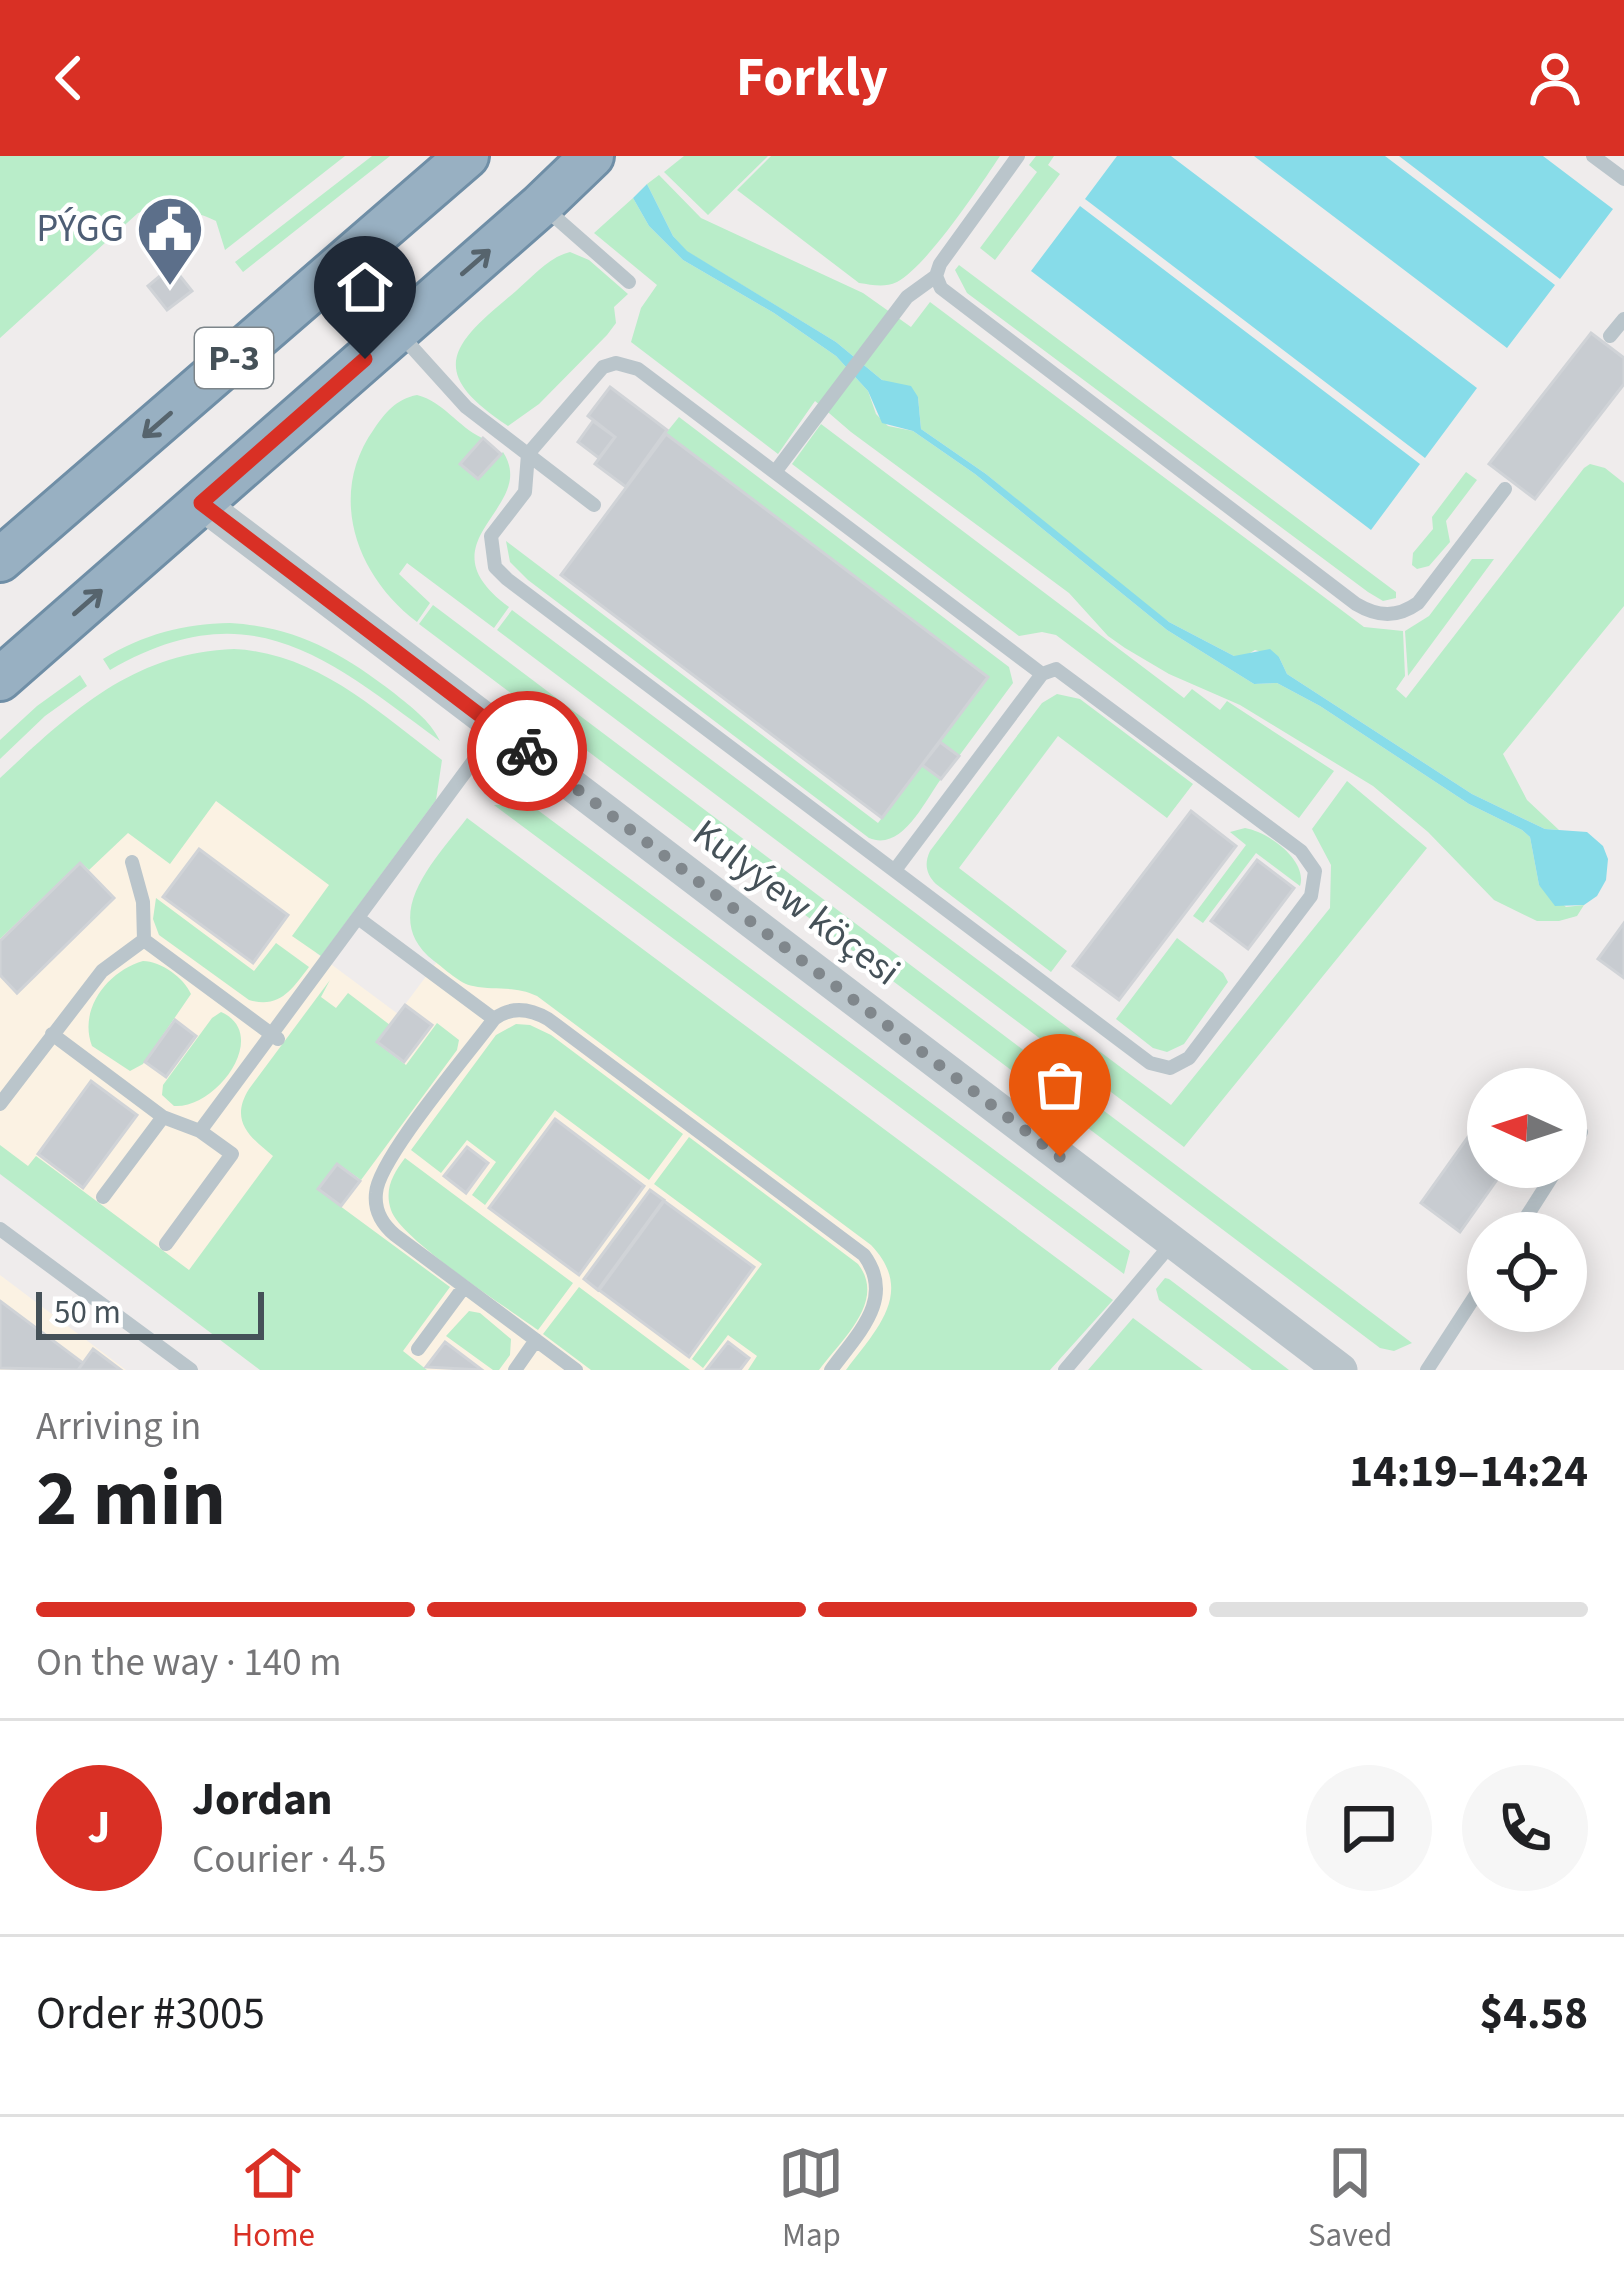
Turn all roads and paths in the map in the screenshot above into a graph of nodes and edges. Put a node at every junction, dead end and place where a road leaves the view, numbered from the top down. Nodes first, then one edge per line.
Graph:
1 (467, 156) edge
2 (592, 156) edge
3 (1018, 156) edge
4 (1593, 156) edge
5 (1624, 179) edge
6 (541, 205) junction
7 (937, 276) junction
8 (628, 282) dead end
9 (1624, 319) edge
10 (398, 331) junction
11 (1610, 336) dead end
12 (528, 454) junction
13 (775, 472) junction
14 (1505, 489) dead end
15 (201, 503) junction
16 (594, 505) dead end
17 (0, 560) edge
18 (1042, 674) junction
19 (0, 679) edge
20 (497, 728) junction
21 (132, 862) dead end
22 (895, 870) junction
23 (358, 918) junction
24 (144, 940) junction
25 (494, 1019) junction
26 (52, 1034) junction
27 (274, 1037) junction
28 (0, 1104) edge
29 (163, 1117) junction
30 (200, 1131) junction
31 (103, 1197) dead end
32 (0, 1229) edge
33 (1173, 1242) junction
34 (166, 1244) dead end
35 (464, 1287) junction
36 (1467, 1308) edge
37 (536, 1340) junction
38 (418, 1349) dead end
39 (191, 1370) edge
40 (514, 1370) edge
41 (576, 1370) edge
42 (831, 1370) edge
43 (1066, 1370) edge
44 (1341, 1370) edge
45 (1427, 1370) edge

1 -> 17 highway, P-3
2 - 6 highway, P-3
3 - 7 lane
4 - 5 lane
6 - 8 lane
10 -> 6 highway, P-3
7 - 13 lane
7 - 14 lane
9 - 11 lane
10 - 12 lane
10 - 15 highway, P-3
12 - 13 lane
12 - 16 lane
12 - 22 lane
13 - 18 lane
19 -> 15 highway, P-3
15 - 20 street, Kulyýew köçesi
18 - 22 lane
18 - 22 lane
20 - 23 lane
20 - 33 street, Kulyýew köçesi
21 - 24 lane
23 - 25 lane
23 - 27 lane
24 - 26 lane
24 - 27 lane
25 - 35 lane
25 - 42 lane
26 - 28 lane
26 - 29 lane
27 - 30 lane
29 - 30 lane
29 - 31 lane
30 - 34 lane
32 - 39 lane
33 - 43 lane
33 - 44 street, Kulyýew köçesi
35 - 37 lane
35 - 38 lane
36 - 45 lane
37 - 40 lane
37 - 41 lane

